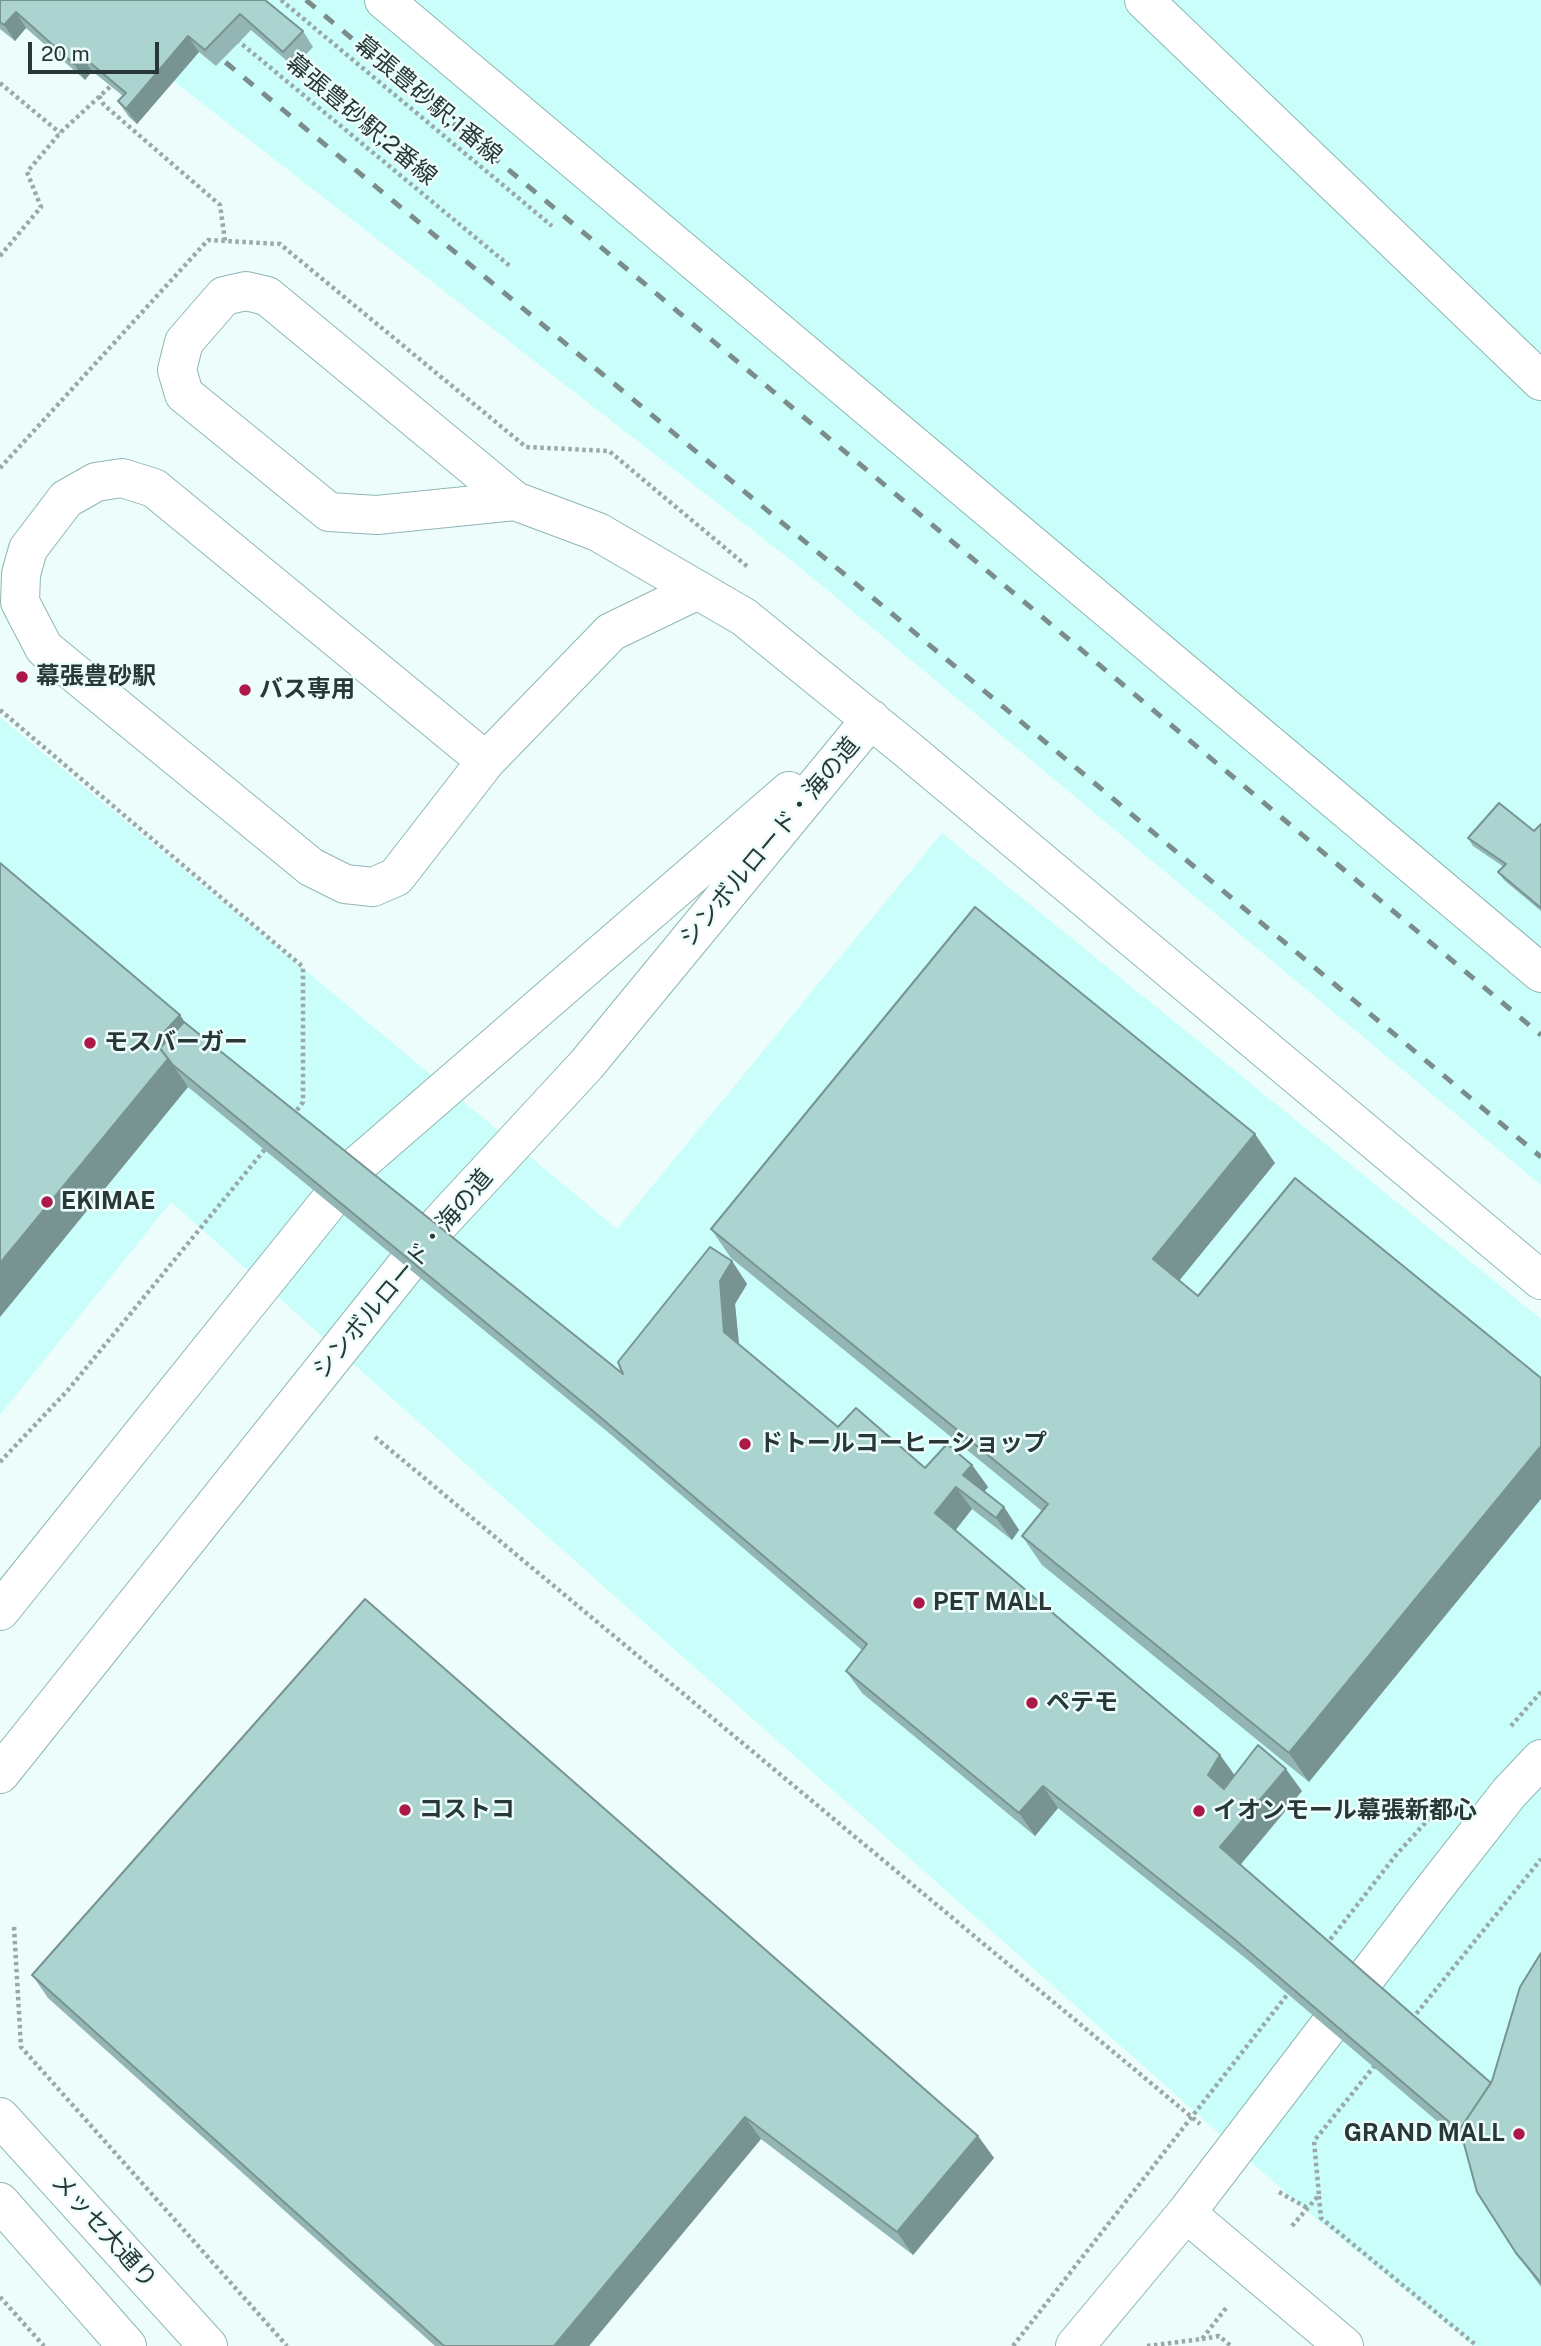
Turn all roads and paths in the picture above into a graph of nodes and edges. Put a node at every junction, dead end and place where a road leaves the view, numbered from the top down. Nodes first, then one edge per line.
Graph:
1 (281, 0) edge
2 (384, 0) edge
3 (1144, 0) edge
4 (232, 36) edge
5 (119, 77) edge
6 (0, 83) edge
7 (99, 96) junction
8 (60, 133) junction
9 (552, 226) dead end
10 (225, 241) dead end
11 (0, 256) edge
12 (511, 267) dead end
13 (1541, 381) edge
14 (515, 501) junction
15 (698, 590) junction
16 (0, 709) edge
17 (871, 719) junction
18 (486, 761) junction
19 (1541, 973) edge
20 (290, 1119) edge
21 (268, 1146) edge
22 (1541, 1280) edge
23 (375, 1437) dead end
24 (0, 1462) edge
25 (0, 1611) edge
26 (1541, 1692) edge
27 (1505, 1734) dead end
28 (1541, 1759) edge
29 (0, 1774) edge
30 (1450, 1796) dead end
31 (1541, 1859) edge
32 (14, 1927) dead end
33 (1320, 1953) edge
34 (1294, 1986) edge
35 (1410, 2022) edge
36 (1384, 2054) edge
37 (0, 2116) edge
38 (1193, 2117) junction
39 (1202, 2126) dead end
40 (1279, 2192) dead end
41 (1319, 2195) junction
42 (0, 2202) edge
43 (1309, 2209) junction
44 (1186, 2213) junction
45 (1292, 2226) dead end
46 (0, 2297) edge
47 (1226, 2308) dead end
48 (1202, 2339) junction
49 (44, 2346) edge
50 (127, 2346) edge
51 (208, 2346) edge
52 (287, 2346) edge
53 (1013, 2346) edge
54 (1075, 2346) edge
55 (1147, 2346) edge
56 (1231, 2346) edge
57 (1344, 2346) edge
58 (1477, 2346) edge

1 - 9 path, 幕張豊砂駅;1番線
2 - 19 street
3 - 13 street
4 - 12 path, 幕張豊砂駅;2番線
5 - 7 path
6 - 8 path
7 - 8 path
7 - 10 path
8 - 11 path
14 - 14 street
14 - 15 street
15 - 17 street
15 - 18 street
16 - 20 path
17 - 22 street
17 - 25 street
17 - 29 street, シンボルロード・海の道
18 - 18 street
21 - 24 path
23 - 38 path
26 - 27 path
28 - 44 street
30 - 33 path
31 - 35 path
32 - 52 path
34 - 38 path
36 - 41 path
37 - 51 street, メッセ大通り
38 - 39 path
38 - 53 path
40 - 43 path
41 - 43 path
41 - 58 path
42 - 50 street
43 - 45 path
44 - 54 street
44 - 57 street
46 - 49 path
47 - 48 path
48 - 55 path
48 - 56 path

